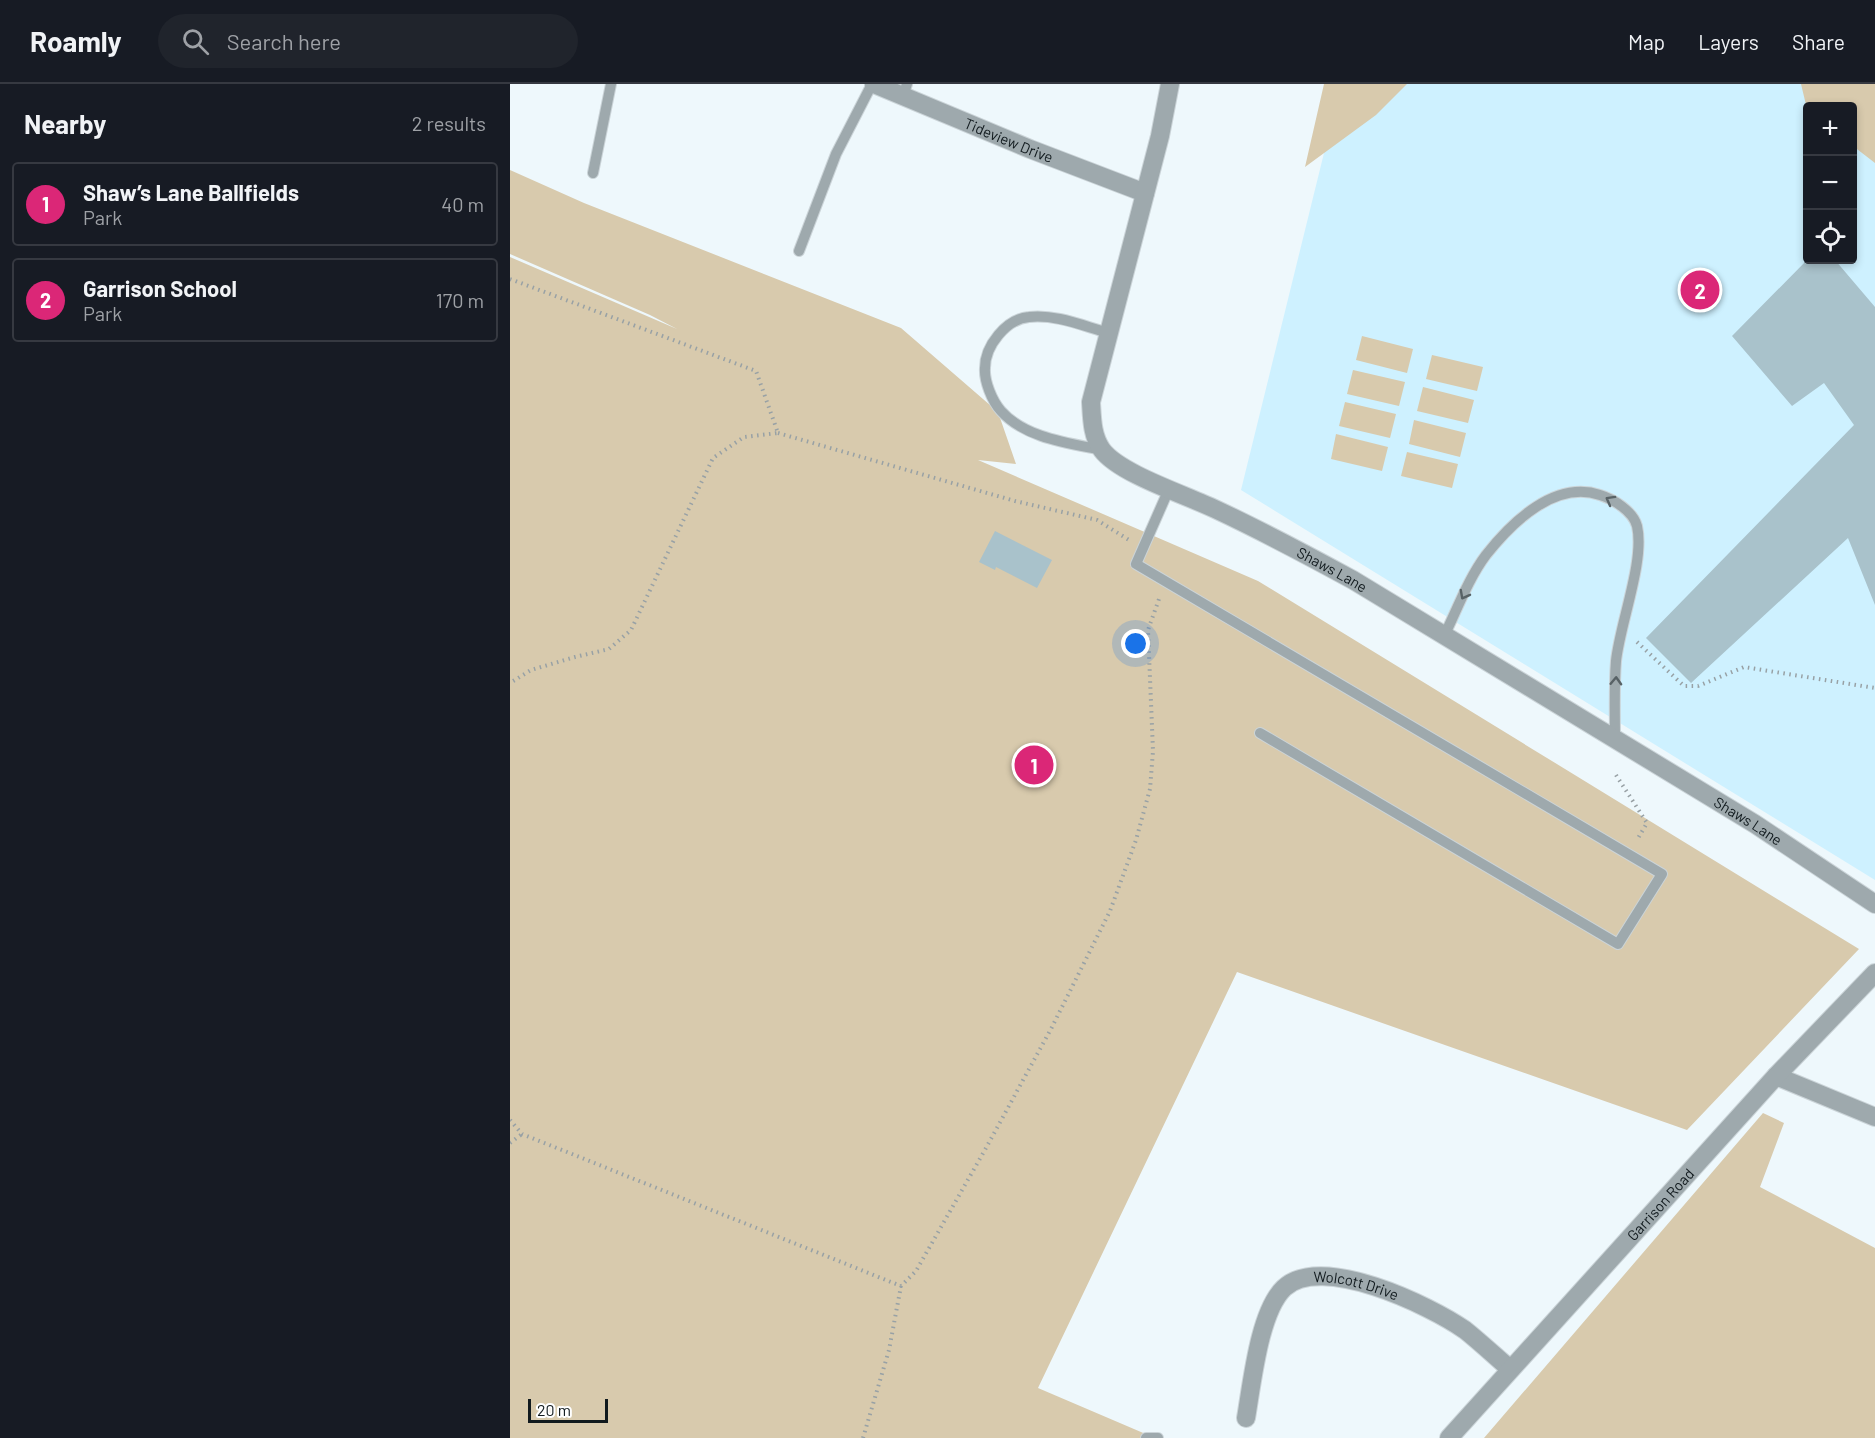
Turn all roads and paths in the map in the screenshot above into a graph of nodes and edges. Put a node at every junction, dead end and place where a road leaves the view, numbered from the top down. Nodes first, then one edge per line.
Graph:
1 (611, 84) edge
2 (873, 84) edge
3 (1170, 84) edge
4 (905, 90) edge
5 (593, 173) dead end
6 (1145, 193) junction
7 (799, 251) dead end
8 (510, 279) edge
9 (1109, 333) junction
10 (778, 433) junction
11 (1102, 450) junction
12 (1169, 489) junction
13 (1143, 548) junction
14 (1165, 581) junction
15 (1444, 636) junction
16 (1636, 641) dead end
17 (510, 683) edge
18 (1875, 688) edge
19 (1260, 734) dead end
20 (1616, 739) junction
21 (1616, 775) dead end
22 (1647, 823) dead end
23 (1875, 904) edge
24 (1875, 973) edge
25 (1776, 1076) junction
26 (1875, 1117) edge
27 (510, 1120) edge
28 (522, 1134) junction
29 (510, 1143) edge
30 (901, 1286) junction
31 (1509, 1369) junction
32 (1246, 1418) dead end
33 (863, 1438) edge
34 (1146, 1438) edge
35 (1158, 1438) edge
36 (1449, 1438) edge

1 - 5 lane
2 - 4 street, Tideview Drive
2 - 7 lane
3 - 6 street
4 - 6 street, Tideview Drive
6 - 9 street
8 - 10 path
9 - 11 street
9 - 11 lane
10 - 13 path
10 - 17 path
11 - 12 street, Shaws Lane
12 - 13 lane
12 - 15 street, Shaws Lane
13 - 14 lane
14 - 19 lane
14 - 30 path
15 - 20 street, Shaws Lane
20 -> 15 lane
16 - 18 path
20 - 23 street, Shaws Lane
21 - 22 path
24 - 25 street, Garrison Road
25 - 26 street
25 - 31 street, Garrison Road
27 - 28 path
28 - 29 path
28 - 30 path
30 - 33 path
31 - 32 street, Wolcott Drive
31 - 36 street, Garrison Road
34 - 35 lane

